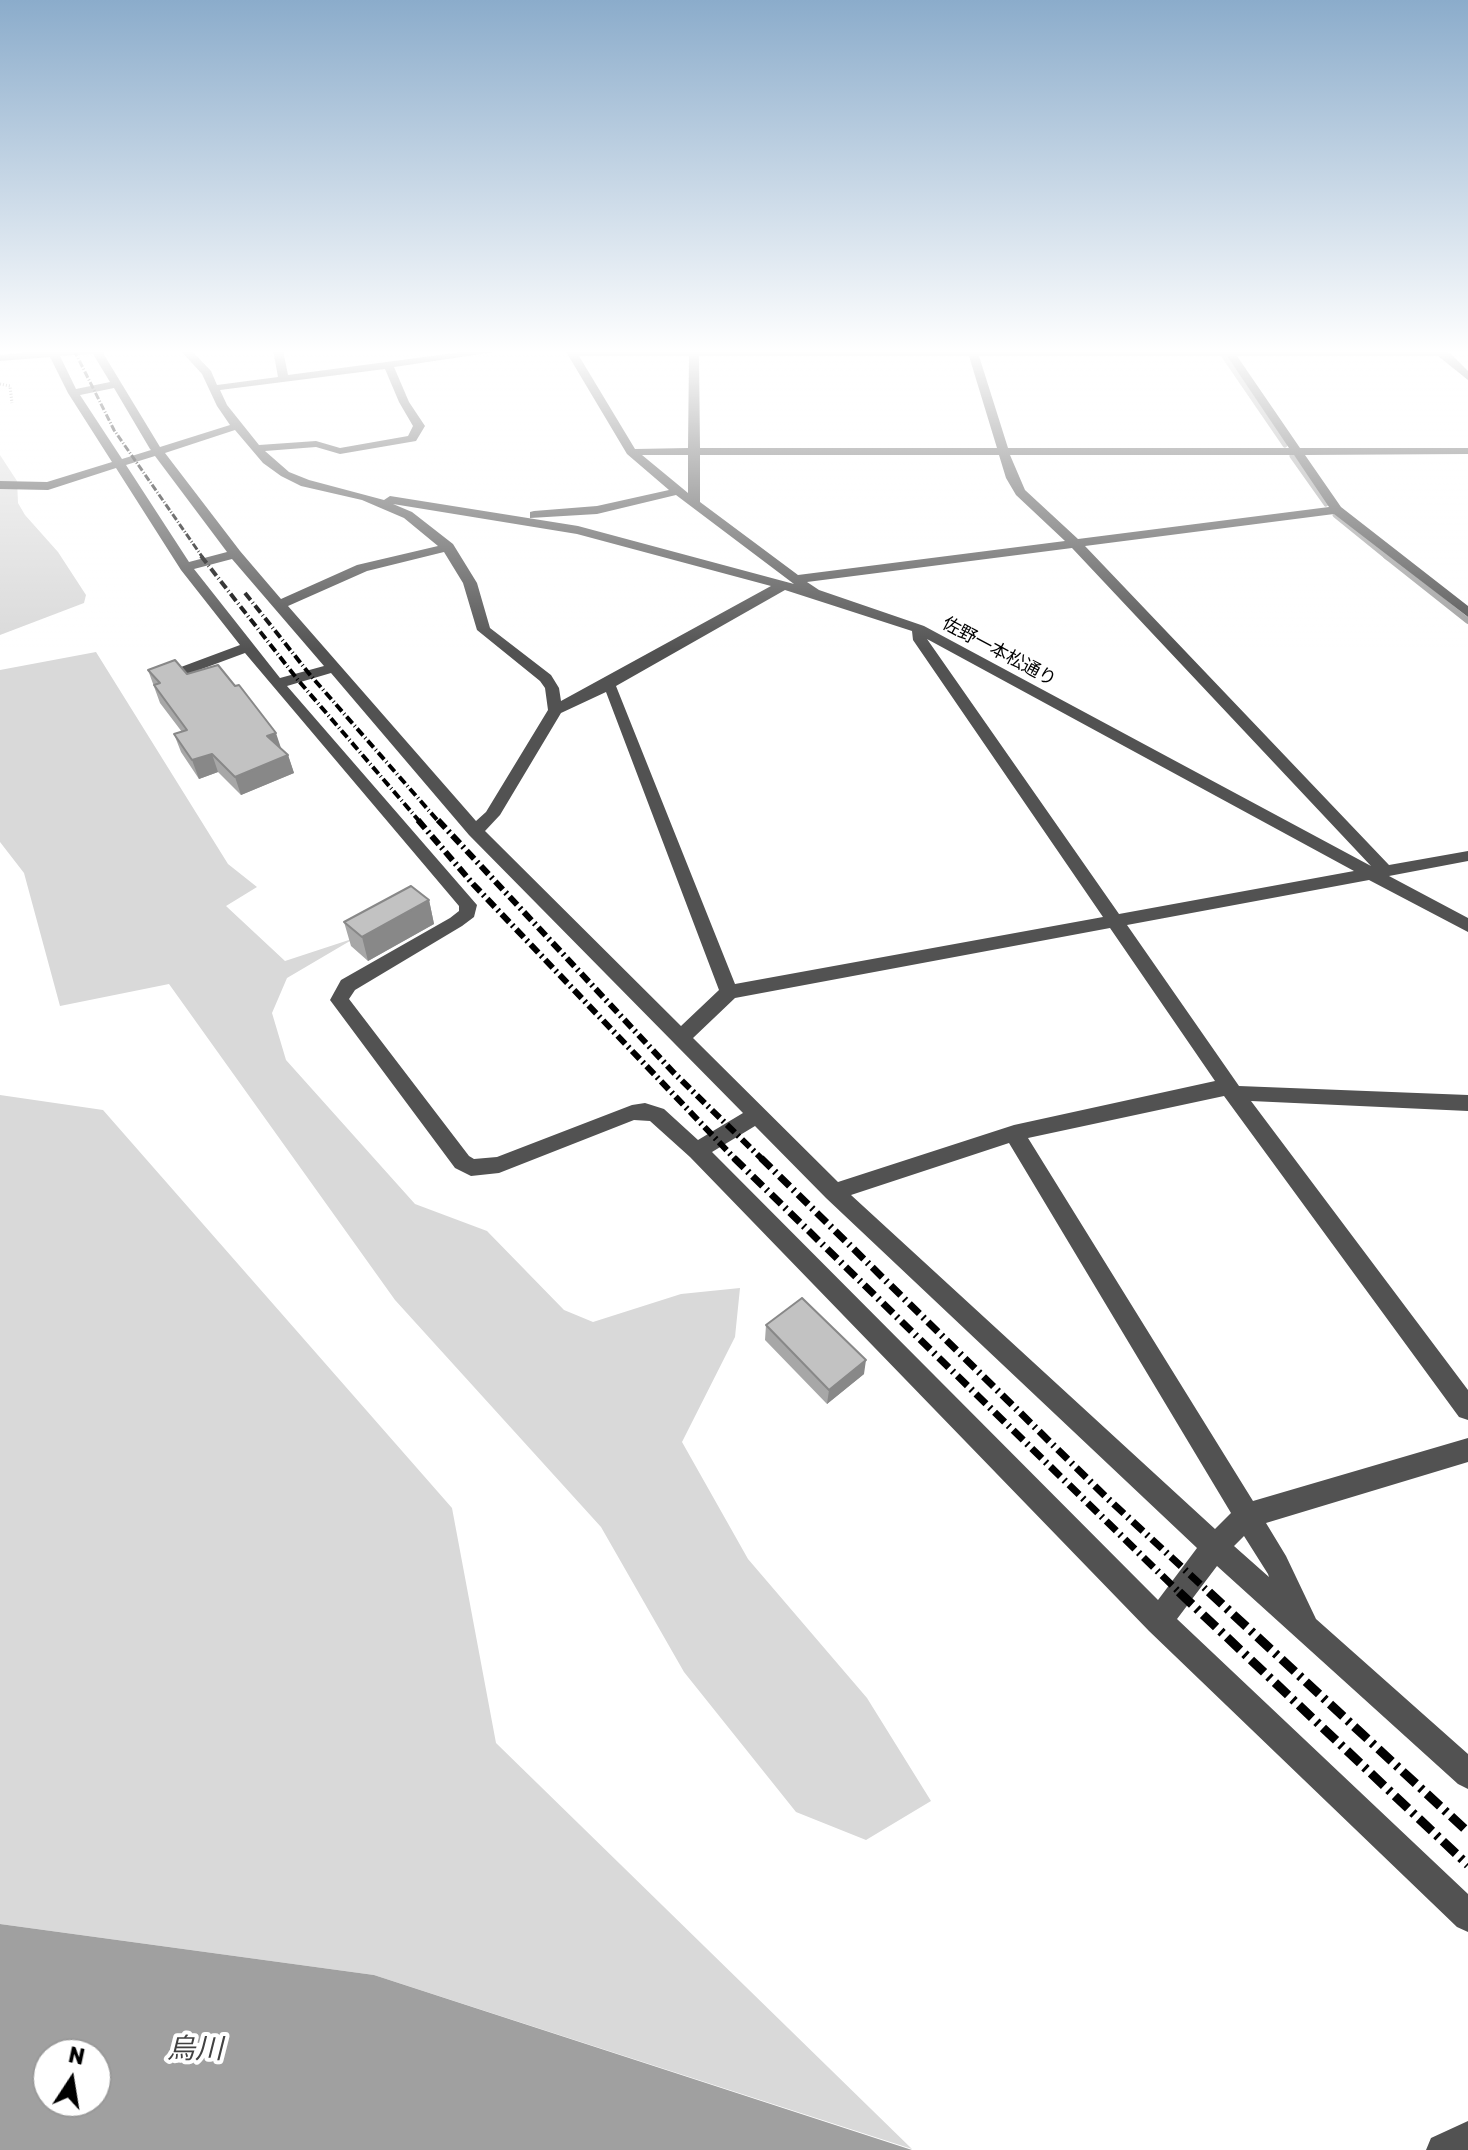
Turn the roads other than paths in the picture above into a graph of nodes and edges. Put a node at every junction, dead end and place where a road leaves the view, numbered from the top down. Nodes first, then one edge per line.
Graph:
1 (109, 450) edge
2 (152, 450) edge
3 (157, 450) edge
4 (260, 450) edge
5 (683, 450) edge
6 (693, 450) edge
7 (797, 450) edge
8 (1004, 451) junction
9 (1298, 451) junction
10 (1468, 451) edge
11 (631, 452) joint
12 (117, 463) junction
13 (0, 485) edge
14 (678, 491) junction
15 (366, 497) junction
16 (694, 503) junction
17 (1337, 510) junction
18 (510, 518) junction
19 (1075, 543) junction
20 (448, 547) junction
21 (235, 554) junction
22 (186, 567) junction
23 (797, 579) junction
24 (782, 586) junction
25 (814, 593) junction
26 (282, 604) junction
27 (1468, 613) edge
28 (919, 629) junction
29 (248, 647) junction
30 (333, 668) junction
31 (186, 670) edge
32 (277, 684) junction
33 (605, 686) junction
34 (555, 710) junction
35 (475, 831) junction
36 (1468, 856) edge
37 (1378, 872) junction
38 (1112, 920) junction
39 (1468, 926) edge
40 (729, 992) junction
41 (680, 1039) junction
42 (1232, 1091) junction
43 (1468, 1103) edge
44 (756, 1115) junction
45 (1014, 1133) junction
46 (697, 1151) junction
47 (834, 1192) junction
48 (1468, 1409) edge
49 (1468, 1450) edge
50 (1246, 1516) junction
51 (1215, 1547) junction
52 (1159, 1621) junction
53 (1306, 1629) junction
54 (1468, 1774) edge
55 (1468, 1916) edge
56 (1468, 2138) edge
57 (1443, 2150) edge

1 - 12 street
2 - 12 street
3 - 21 street
4 - 15 street
5 - 11 street
6 - 16 street
7 - 8 street
8 - 9 street
8 - 19 street
9 - 10 street
9 - 17 street
11 - 14 street, 佐野一本松通り
12 - 13 street
12 - 22 street
14 - 16 street, 佐野一本松通り
14 - 18 street
15 - 18 street
15 - 20 street
16 - 23 street, 佐野一本松通り
17 - 19 street
17 - 27 street
18 - 24 street
19 - 23 street
19 - 37 street
20 - 26 street
20 - 34 street
21 - 22 street
21 - 26 street
22 - 29 street
23 - 25 street, 佐野一本松通り
24 - 25 street
24 - 33 street
25 - 28 street, 佐野一本松通り
26 - 30 street
28 - 37 street, 佐野一本松通り
28 - 38 street
29 - 31 street
29 - 32 street
30 - 32 street
30 - 35 street
32 - 46 street
33 - 34 street
33 - 40 street
34 - 35 street
35 - 41 street
36 - 37 street
37 - 38 street
37 - 39 street, 佐野一本松通り
38 - 40 street
38 - 42 street
40 - 41 street
41 - 44 street
42 - 43 street
42 - 45 street
42 - 48 street
44 - 46 street
44 - 47 street
45 - 47 street
45 - 50 street
46 - 52 street
47 - 51 street
49 - 50 street
50 - 51 street
50 - 53 street
51 - 52 street
51 - 53 street
52 - 55 street
53 - 54 street
56 - 57 street

